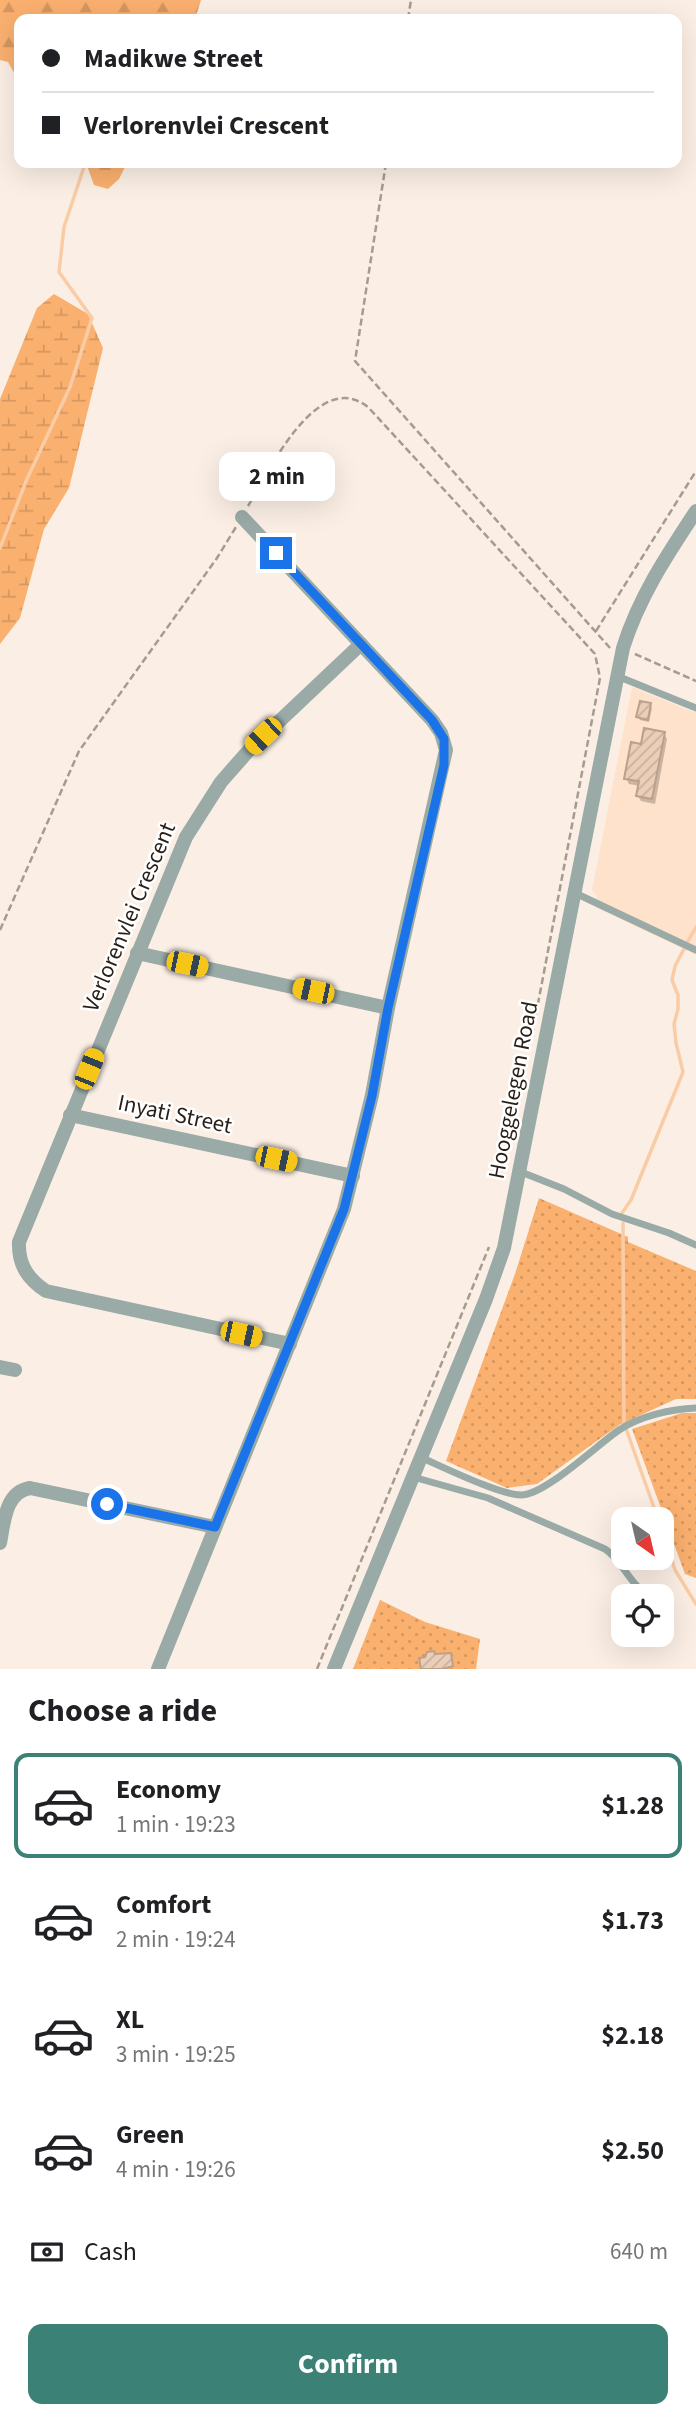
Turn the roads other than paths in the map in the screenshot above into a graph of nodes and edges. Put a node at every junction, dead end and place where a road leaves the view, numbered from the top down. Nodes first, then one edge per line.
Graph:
1 (696, 511) edge
2 (242, 517) road end
3 (361, 644) junction
4 (616, 676) junction
5 (696, 708) edge
6 (574, 892) junction
7 (696, 950) edge
8 (137, 953) junction
9 (388, 1008) junction
10 (70, 1115) junction
11 (521, 1172) junction
12 (353, 1176) junction
13 (696, 1245) edge
14 (290, 1344) junction
15 (0, 1367) edge
16 (15, 1370) dead end
17 (696, 1408) edge
18 (420, 1457) junction
19 (412, 1477) junction
20 (215, 1527) junction
21 (0, 1543) edge
22 (636, 1584) edge
23 (158, 1669) edge
24 (334, 1669) edge

1 - 4 street, Hooggelegen Road
2 - 3 street
3 - 8 street, Verlorenvlei Crescent
3 - 9 street
4 - 5 lane
4 - 6 street, Hooggelegen Road
6 - 7 lane
6 - 11 street, Hooggelegen Road
8 - 9 street
8 - 10 street, Verlorenvlei Crescent
9 - 12 street
10 - 12 street, Inyati Street
10 - 14 street, Verlorenvlei Crescent
11 - 13 lane
11 - 18 street, Hooggelegen Road
12 - 14 street
14 - 20 street
15 - 16 street
17 - 18 lane
18 - 19 street, Hooggelegen Road
19 - 22 lane
19 - 24 street, Hooggelegen Road
20 - 21 street
20 - 23 street

